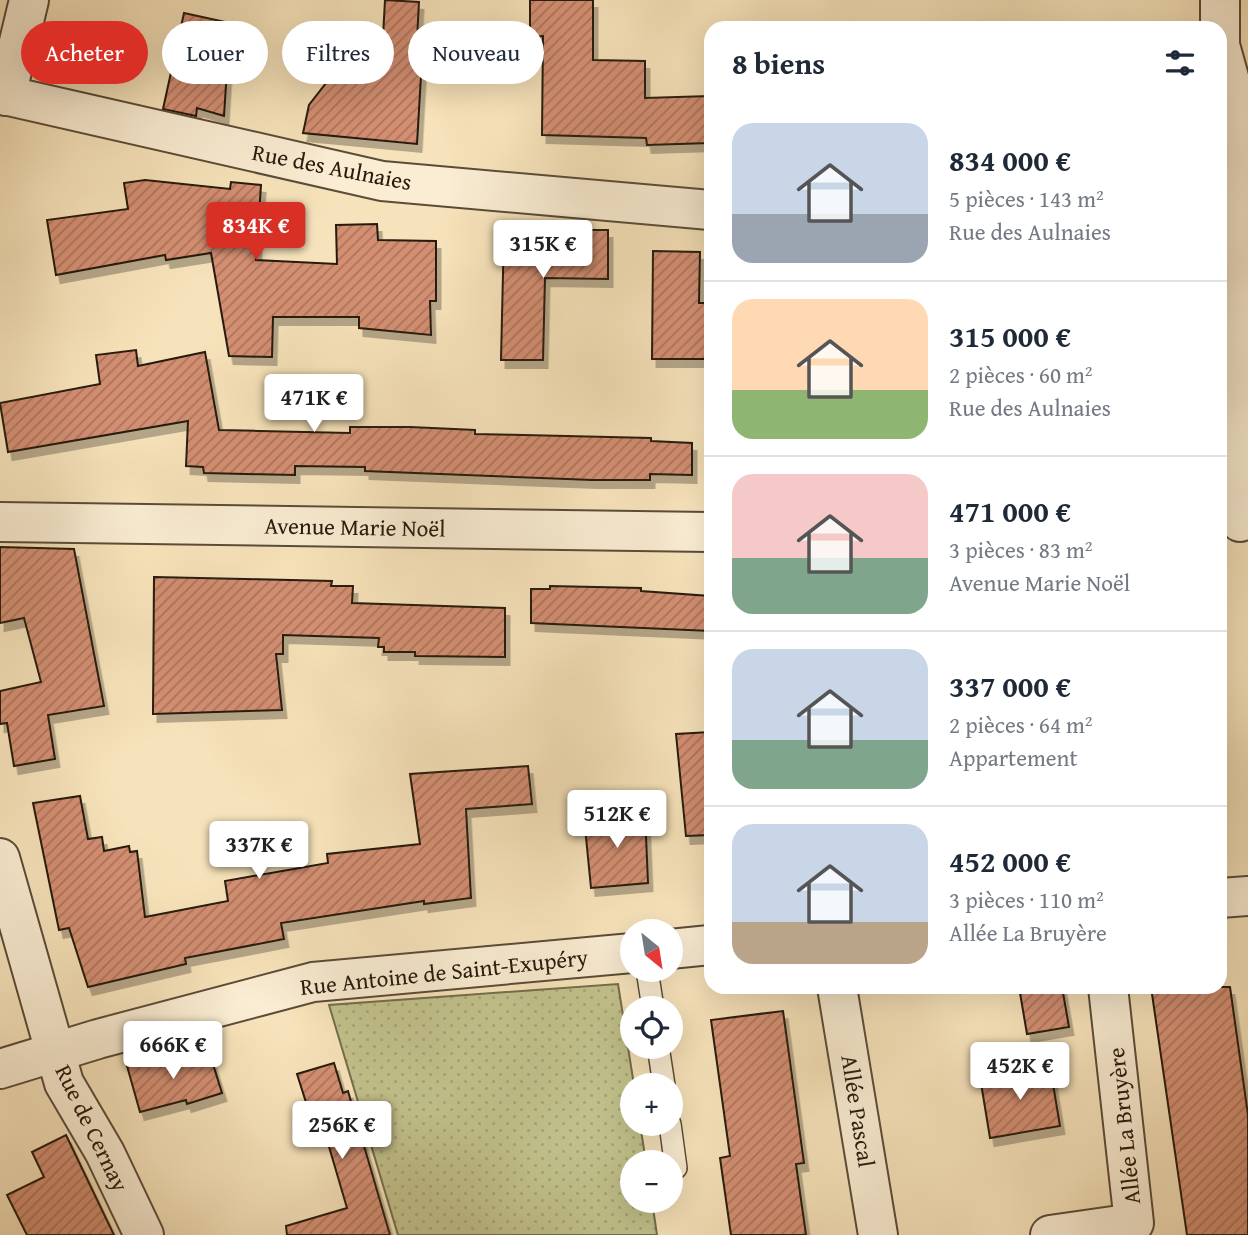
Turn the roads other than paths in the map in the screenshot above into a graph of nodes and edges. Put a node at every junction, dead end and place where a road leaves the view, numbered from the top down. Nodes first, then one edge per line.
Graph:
1 (29, 0) edge
2 (1220, 0) edge
3 (1220, 21) edge
4 (1227, 71) edge
5 (3, 95) edge
6 (704, 209) edge
7 (1236, 519) edge
8 (0, 522) edge
9 (704, 532) edge
10 (0, 858) edge
11 (1248, 896) edge
12 (1227, 898) edge
13 (704, 946) edge
14 (683, 948) edge
15 (620, 954) edge
16 (838, 994) edge
17 (1109, 994) edge
18 (55, 1051) junction
19 (0, 1069) edge
20 (144, 1235) edge
21 (878, 1235) edge
22 (1050, 1235) edge

1 - 5 street
2 - 3 street
4 - 7 street
5 - 6 street, Rue des Aulnaies
8 - 9 street, Avenue Marie Noël
10 - 18 street, Rue de Cernay
11 - 12 street
13 - 14 street
15 - 18 street, Rue Antoine de Saint-Exupéry
16 - 21 street, Allée Pascal
17 - 22 street, Allée La Bruyère
18 - 19 street, Rue Antoine de Saint-Exupéry
18 - 20 street, Rue de Cernay

